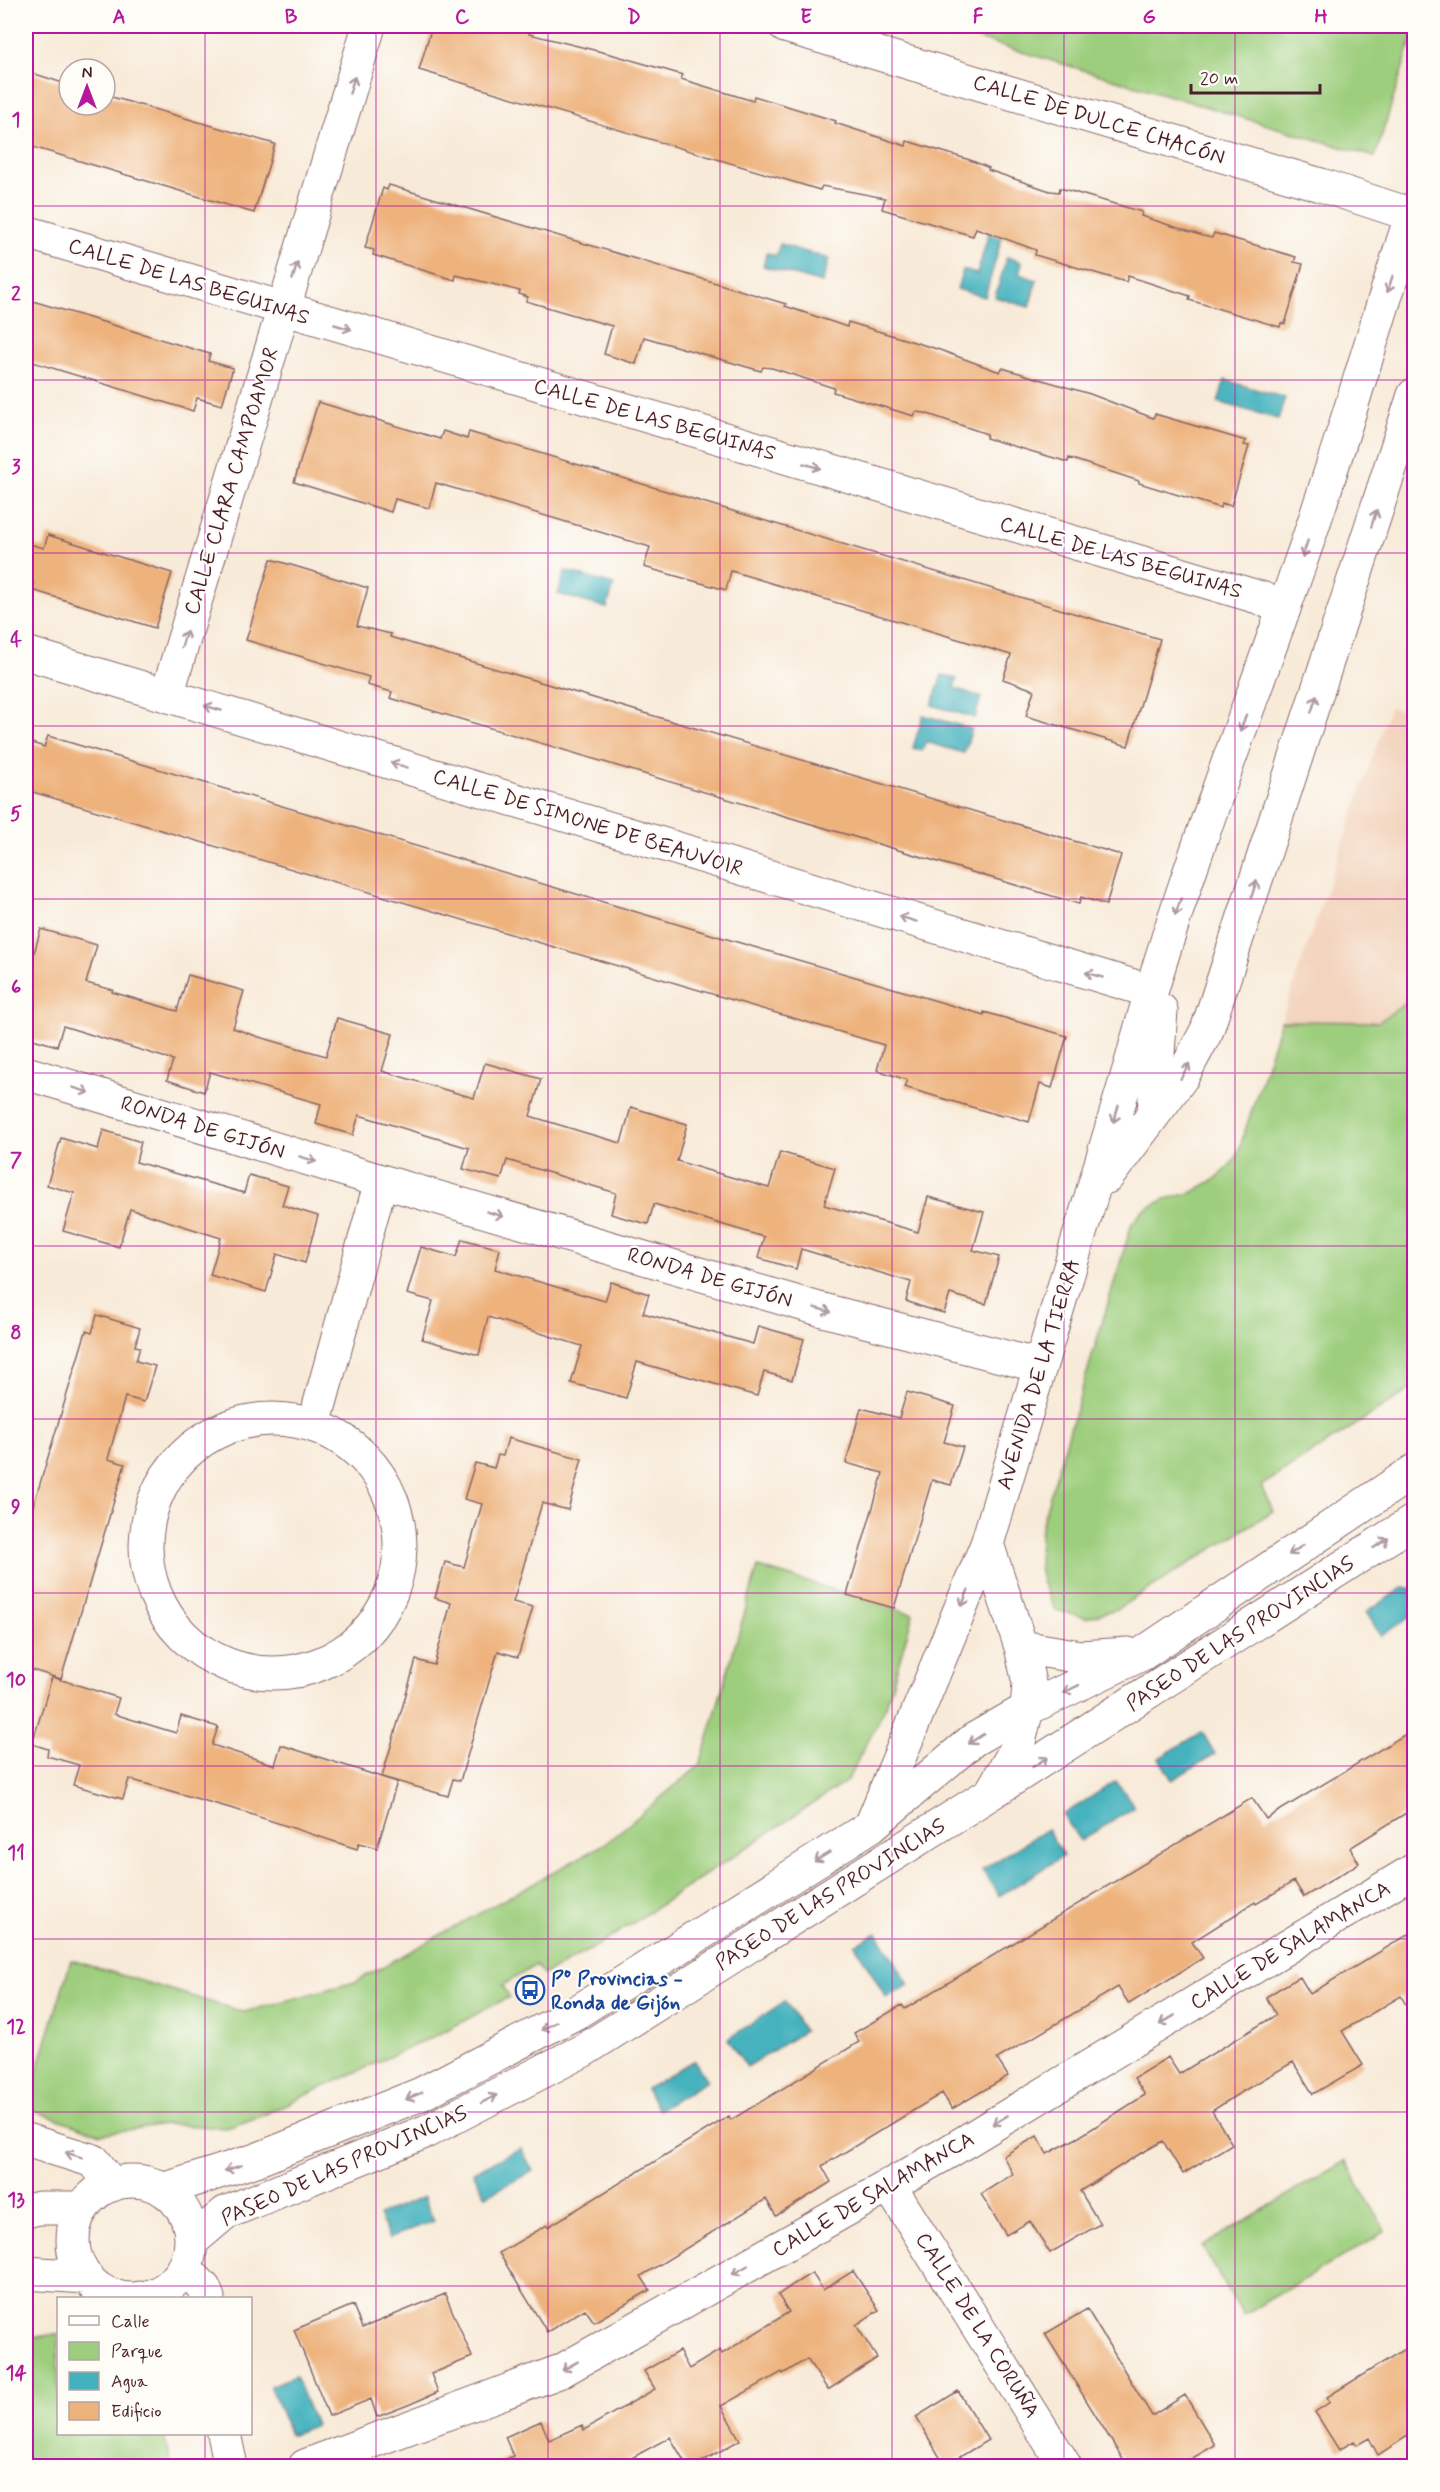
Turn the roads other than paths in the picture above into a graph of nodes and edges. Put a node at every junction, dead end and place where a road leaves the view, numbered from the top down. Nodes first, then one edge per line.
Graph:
1 (369, 26) edge
2 (785, 26) edge
3 (1413, 211) edge
4 (26, 232) edge
5 (283, 310) junction
6 (1414, 395) edge
7 (1284, 609) junction
8 (26, 653) edge
9 (167, 695) junction
10 (1150, 991) junction
11 (26, 1073) edge
12 (1154, 1113) junction
13 (381, 1181) junction
14 (1089, 1204) junction
15 (1040, 1366) junction
16 (314, 1425) junction
17 (1414, 1471) edge
18 (1414, 1521) edge
19 (987, 1544) junction
20 (1021, 1647) junction
21 (1142, 1654) junction
22 (1028, 1696) junction
23 (991, 1793) junction
24 (871, 1826) junction
25 (1414, 1870) edge
26 (26, 2140) edge
27 (112, 2185) junction
28 (889, 2185) junction
29 (163, 2190) junction
30 (83, 2208) junction
31 (26, 2211) edge
32 (188, 2255) junction
33 (26, 2273) edge
34 (86, 2277) junction
35 (118, 2297) edge
36 (145, 2297) edge
37 (208, 2297) edge
38 (224, 2435) edge
39 (231, 2466) edge
40 (305, 2466) edge
41 (1065, 2466) edge

5 -> 1 street, CALLE CLARA CAMPOAMOR
2 - 3 street, CALLE DE DULCE CHACÓN
3 -> 7 street, AVENIDA DE LA TIERRA
4 - 5 street, CALLE DE LAS BEGUINAS
5 -> 7 street, CALLE DE LAS BEGUINAS
9 -> 5 street, CALLE CLARA CAMPOAMOR
12 -> 6 street
7 -> 10 street, AVENIDA DE LA TIERRA
8 - 9 street, CALLE DE SIMONE DE BEAUVOIR
10 -> 9 street, CALLE DE SIMONE DE BEAUVOIR
10 - 12 street
10 -> 14 street, AVENIDA DE LA TIERRA
11 -> 13 street, RONDA DE GIJÓN
12 - 14 street
13 -> 15 street, RONDA DE GIJÓN
13 - 16 street
14 - 15 street, AVENIDA DE LA TIERRA
15 - 19 street, AVENIDA DE LA TIERRA
16 - 16 street
17 -> 21 street, PASEO DE LAS PROVINCIAS
23 -> 18 street, PASEO DE LAS PROVINCIAS
19 - 20 street
19 -> 24 street, AVENIDA DE LA TIERRA
20 - 21 street
20 - 22 street
21 -> 22 street, PASEO DE LAS PROVINCIAS
22 - 23 street
22 -> 24 street, PASEO DE LAS PROVINCIAS
32 -> 23 street, PASEO DE LAS PROVINCIAS
24 -> 29 street, PASEO DE LAS PROVINCIAS
25 -> 28 street, CALLE DE SALAMANCA
27 -> 26 street
27 - 29 street
27 - 30 street
28 -> 40 street, CALLE DE SALAMANCA
28 - 41 street, CALLE DE LA CORUÑA
29 - 32 street
30 - 31 street
30 - 34 street
32 - 36 street
32 - 37 street
33 - 34 street
34 - 35 street
38 - 39 street

